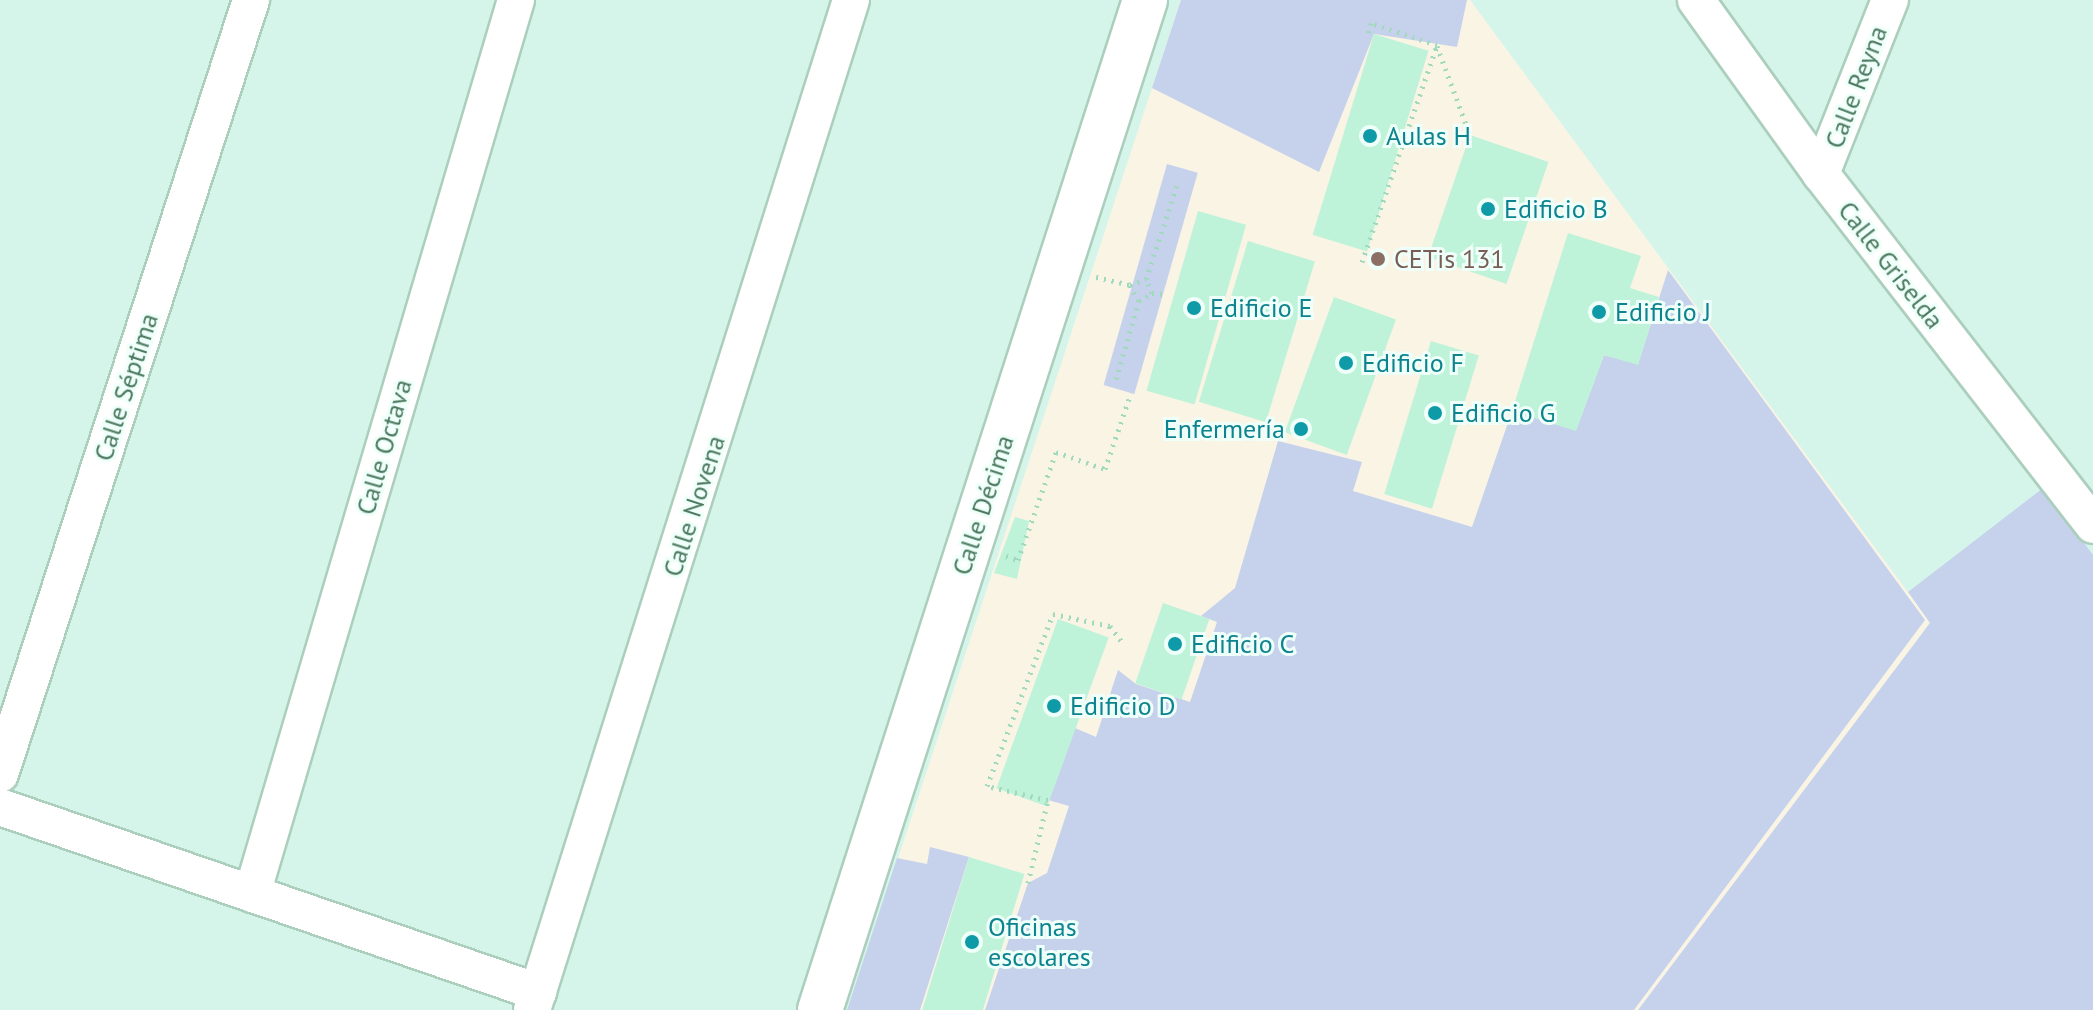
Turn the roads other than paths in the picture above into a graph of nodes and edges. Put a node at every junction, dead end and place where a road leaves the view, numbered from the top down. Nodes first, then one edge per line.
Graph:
1 (251, 0) edge
2 (516, 0) edge
3 (851, 0) edge
4 (1145, 0) edge
5 (1696, 0) edge
6 (1890, 0) edge
7 (1821, 174) junction
8 (2093, 525) edge
9 (0, 774) edge
10 (0, 807) edge
11 (252, 894) junction
12 (535, 1001) edge
13 (820, 1010) edge

1 - 9 street, Calle Séptima
2 - 11 street, Calle Octava
3 - 12 street, Calle Novena
4 - 13 street, Calle Décima
5 - 7 street, Calle Griselda
6 - 7 street, Calle Reyna
7 - 8 street, Calle Griselda
10 - 11 street
11 - 12 street

